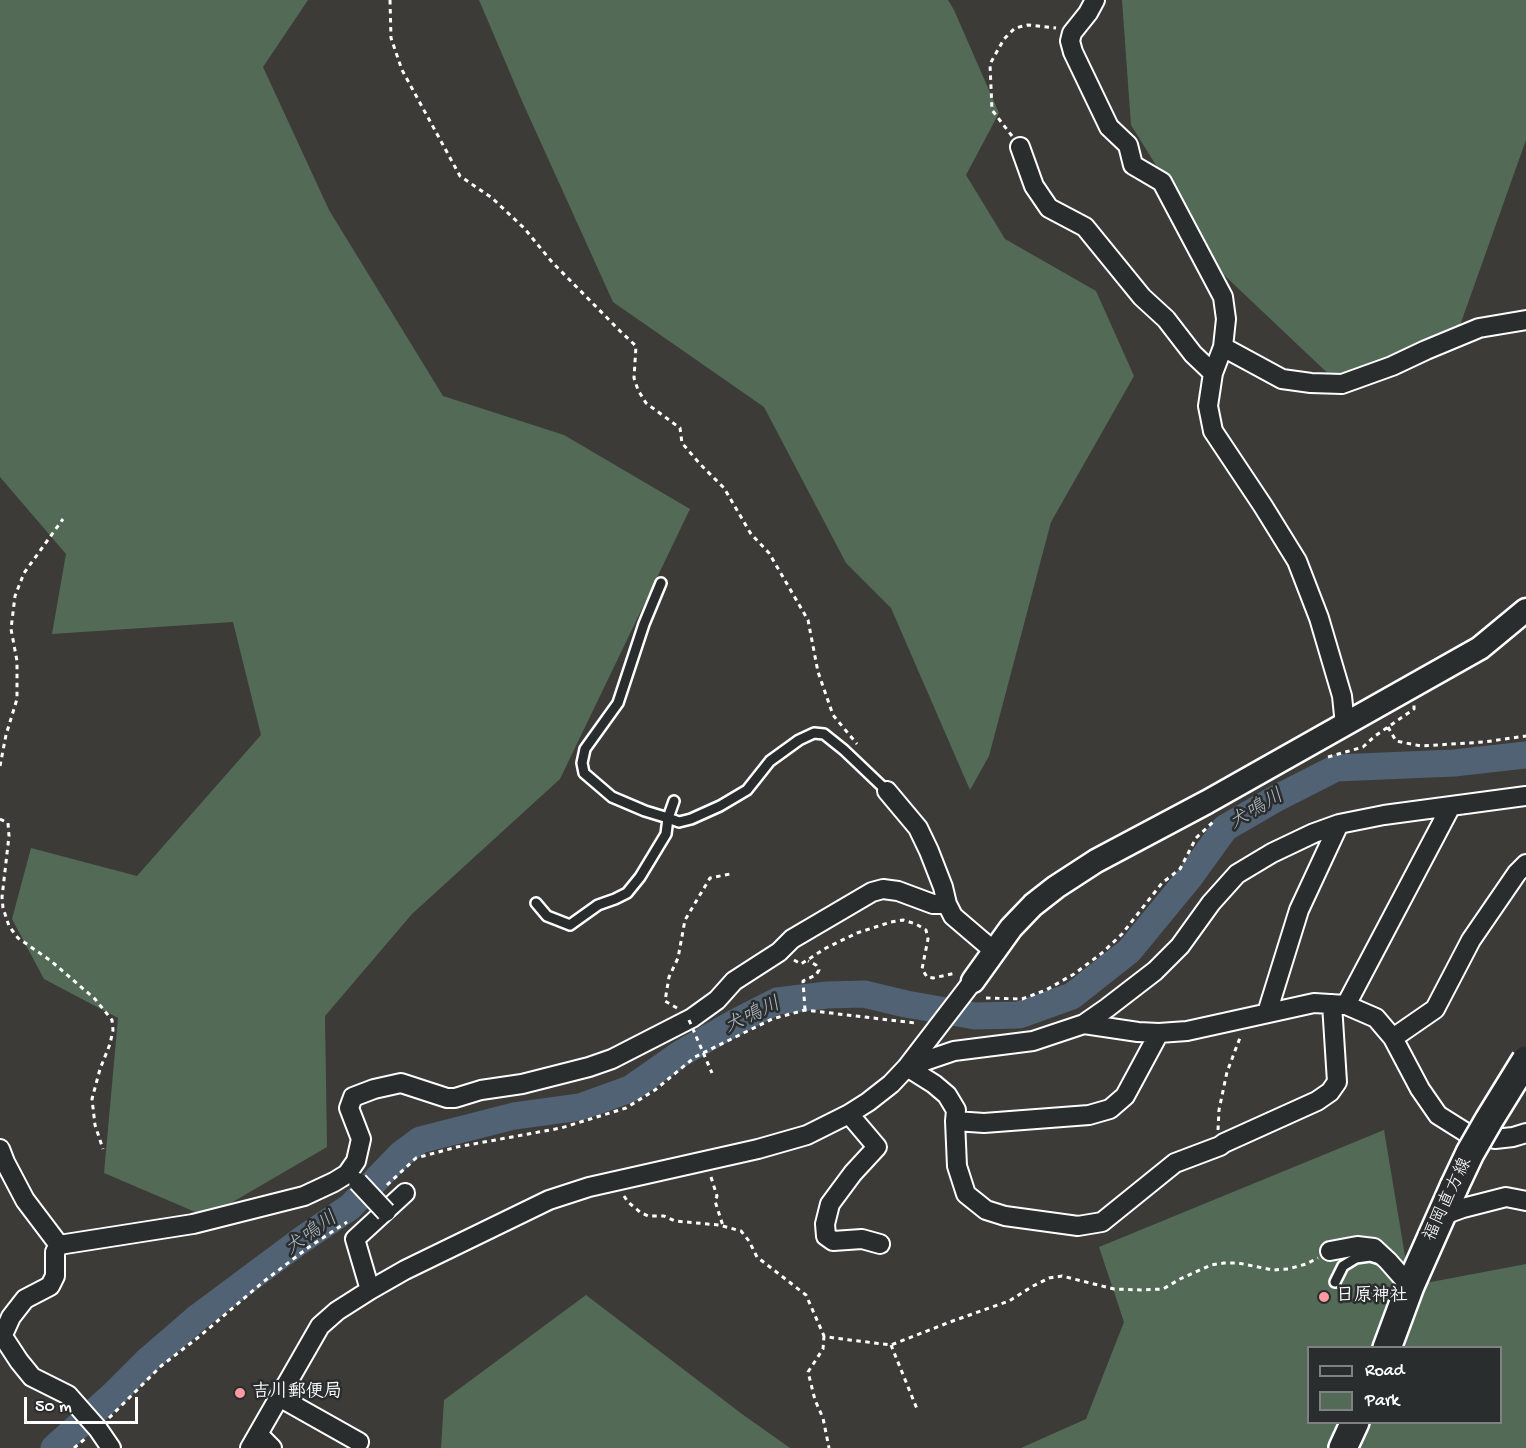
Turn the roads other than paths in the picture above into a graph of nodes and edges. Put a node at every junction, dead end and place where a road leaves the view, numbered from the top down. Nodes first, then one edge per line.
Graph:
1 (1095, 0) edge
2 (1020, 147) road end
3 (1526, 320) edge
4 (1223, 347) junction
5 (1213, 373) junction
6 (662, 583) dead end
7 (1526, 610) edge
8 (1345, 725) junction
9 (887, 791) joint
10 (1526, 796) edge
11 (674, 801) dead end
12 (1451, 806) junction
13 (668, 818) junction
14 (1339, 824) junction
15 (1526, 864) edge
16 (536, 903) dead end
17 (947, 904) junction
18 (994, 951) junction
19 (980, 990) joint
20 (1339, 1005) junction
21 (1267, 1013) junction
22 (1084, 1024) junction
23 (1159, 1033) junction
24 (1394, 1038) junction
25 (1526, 1060) edge
26 (907, 1067) junction
27 (849, 1114) junction
28 (955, 1121) junction
29 (1526, 1133) edge
30 (0, 1149) edge
31 (357, 1155) junction
32 (358, 1182) junction
33 (405, 1193) dead end
34 (304, 1196) junction
35 (1526, 1201) edge
36 (386, 1212) junction
37 (1441, 1216) junction
38 (880, 1244) dead end
39 (59, 1245) junction
40 (1330, 1251) road end
41 (1388, 1261) junction
42 (1335, 1282) dead end
43 (1410, 1286) junction
44 (370, 1290) junction
45 (1, 1334) edge
46 (1387, 1346) edge
47 (279, 1396) junction
48 (1354, 1424) edge
49 (254, 1441) edge
50 (359, 1442) dead end
51 (111, 1448) edge
52 (272, 1448) edge
53 (1343, 1448) edge

1 - 4 street
2 - 5 street
3 - 4 street
4 - 5 street
5 - 8 street
6 - 13 lane
7 - 8 street
8 - 18 street
9 - 13 lane
9 - 17 street
10 - 12 street
11 - 13 lane
12 - 14 street
12 - 20 street
13 - 16 lane
14 - 21 street
14 - 22 street
15 - 24 street
17 - 18 street
17 - 31 street
18 - 19 street
19 - 26 street
20 - 21 street
20 - 24 street
20 - 28 street
21 - 23 street
22 - 23 street
22 - 26 street
23 - 28 street
24 - 29 street
25 - 37 main road, 福岡直方線, bridge
26 - 27 street
26 - 28 street
27 - 38 street
27 - 44 street
30 - 39 street
31 - 32 street
31 - 34 street
32 - 34 street
32 - 36 street, bridge
33 - 36 street
34 - 39 street
35 - 37 street
36 - 44 street
37 - 43 main road, 福岡直方線
39 - 45 street
40 - 41 street
41 - 42 lane
41 - 43 street
43 - 46 main road, 福岡直方線
44 - 47 street
45 - 51 street
47 - 49 street
47 - 50 street
48 - 53 main road
49 - 52 street

